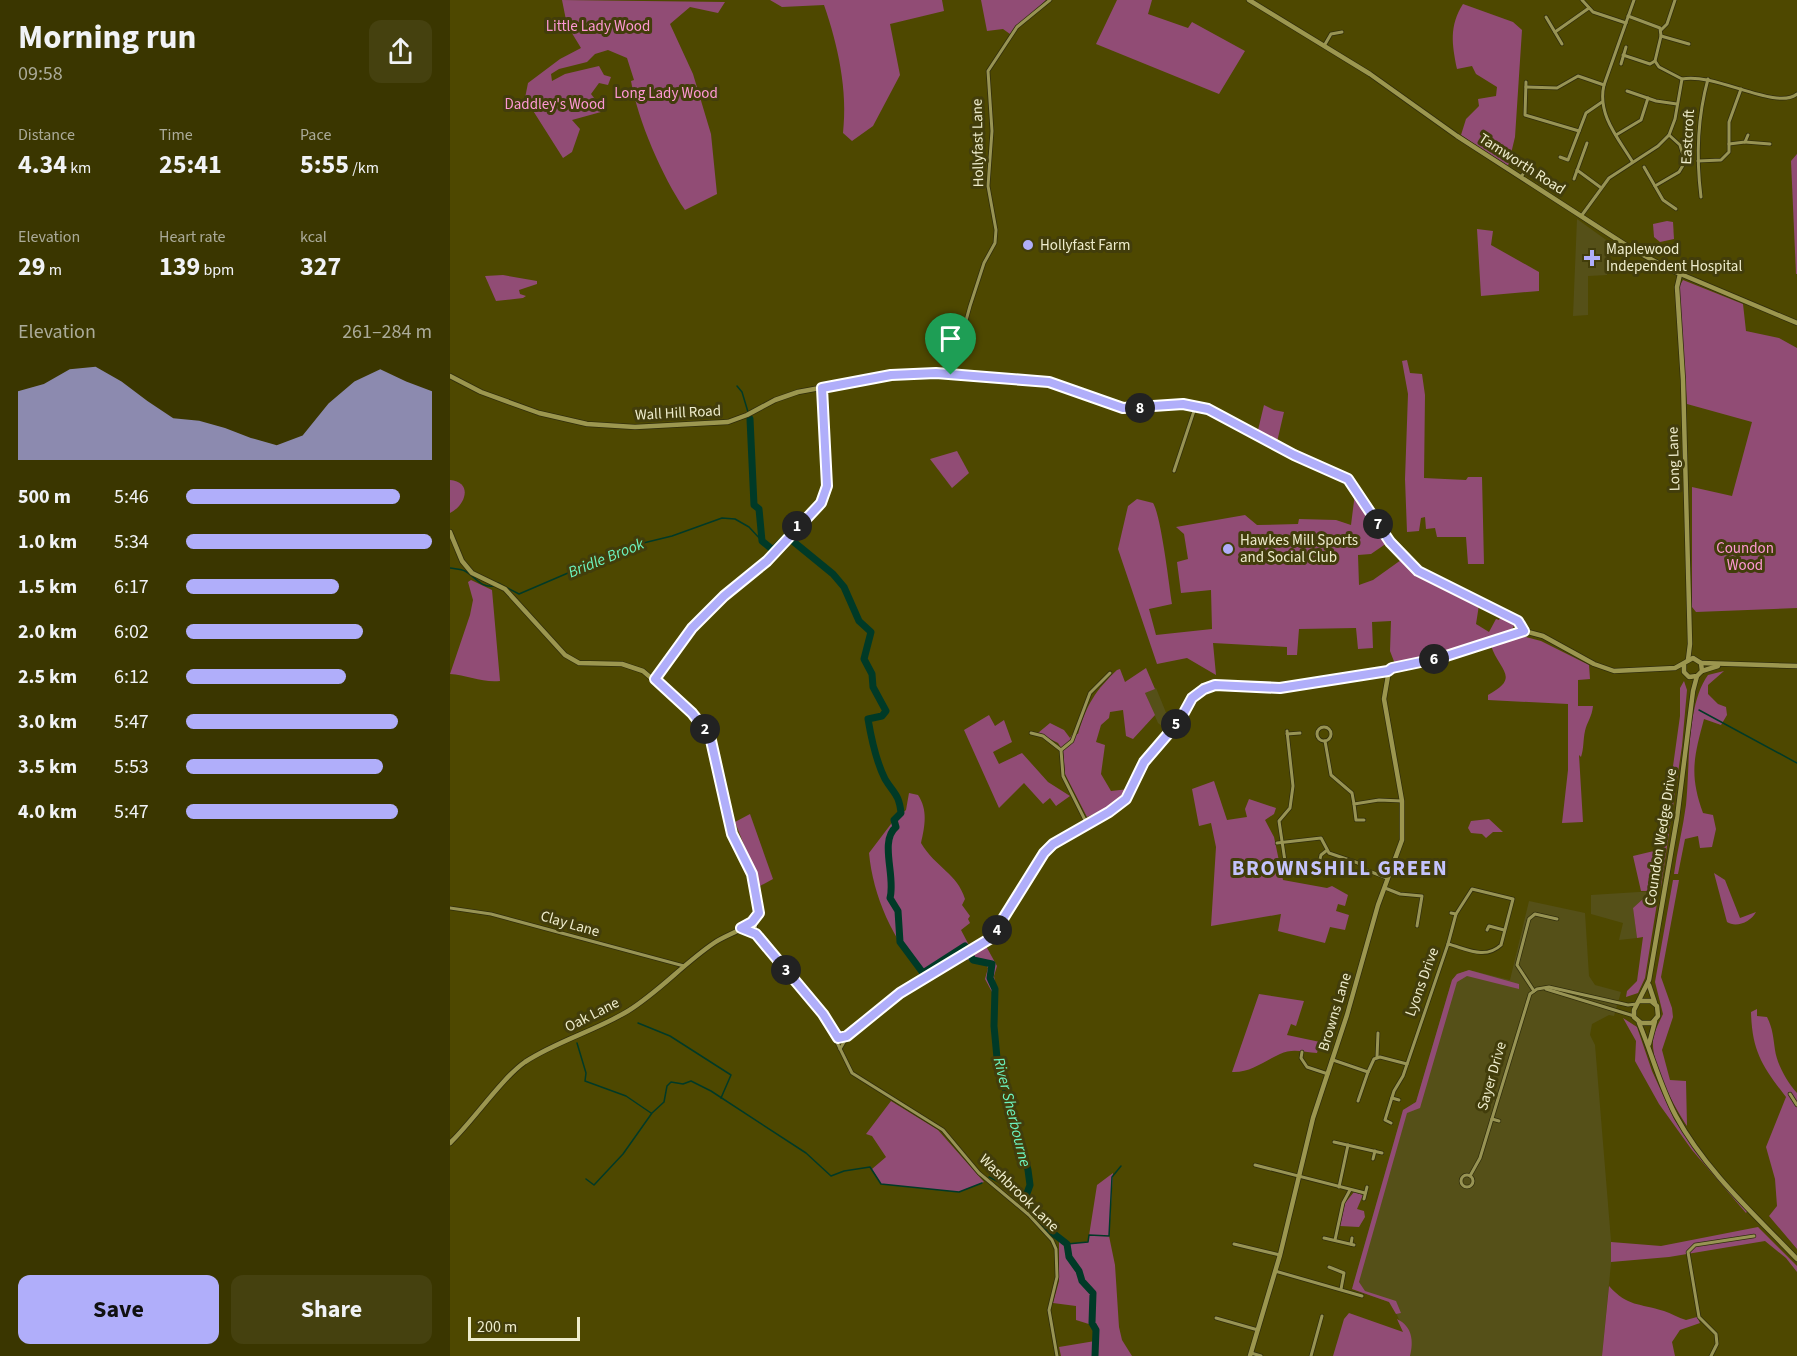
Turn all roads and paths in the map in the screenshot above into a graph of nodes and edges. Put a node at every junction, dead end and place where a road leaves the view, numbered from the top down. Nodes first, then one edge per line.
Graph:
1 (1050, 0) edge
2 (1249, 0) edge
3 (1582, 0) edge
4 (1634, 0) edge
5 (1675, 0) edge
6 (1589, 8) junction
7 (1628, 16) junction
8 (1546, 17) dead end
9 (1626, 23) junction
10 (1661, 30) junction
11 (1342, 32) dead end
12 (1555, 33) junction
13 (1661, 36) junction
14 (1562, 44) dead end
15 (1689, 44) dead end
16 (1324, 46) junction
17 (1626, 47) dead end
18 (1623, 55) junction
19 (1655, 61) junction
20 (1621, 64) dead end
21 (1682, 79) junction
22 (1708, 79) junction
23 (1526, 82) dead end
24 (1604, 85) junction
25 (1526, 87) junction
26 (1741, 89) junction
27 (1627, 91) dead end
28 (1797, 94) edge
29 (1648, 98) junction
30 (1602, 102) junction
31 (1677, 104) junction
32 (1579, 131) junction
33 (1616, 135) junction
34 (1669, 135) junction
35 (1748, 135) dead end
36 (1745, 142) junction
37 (1587, 143) dead end
38 (1729, 144) junction
39 (1770, 144) dead end
40 (1560, 157) dead end
41 (1632, 161) junction
42 (1698, 161) junction
43 (1530, 164) dead end
44 (1644, 167) dead end
45 (1577, 170) junction
46 (1520, 178) junction
47 (1574, 179) dead end
48 (1655, 186) junction
49 (1600, 187) junction
50 (1701, 197) dead end
51 (1676, 209) dead end
52 (1581, 217) junction
53 (1680, 274) junction
54 (1797, 322) edge
55 (951, 375) junction
56 (450, 376) edge
57 (822, 388) junction
58 (1196, 405) junction
59 (1174, 471) dead end
60 (450, 532) edge
61 (1524, 631) junction
62 (1690, 645) junction
63 (1696, 659) junction
64 (1686, 662) junction
65 (1701, 663) junction
66 (1724, 664) junction
67 (1797, 666) edge
68 (1675, 668) junction
69 (1388, 671) junction
70 (1702, 671) junction
71 (1110, 673) dead end
72 (1686, 674) junction
73 (1698, 676) junction
74 (655, 679) junction
75 (1692, 691) junction
76 (1031, 733) dead end
77 (1300, 733) dead end
78 (1325, 741) junction
79 (1061, 750) junction
80 (1402, 801) junction
81 (1354, 804) junction
82 (1364, 820) dead end
83 (1087, 824) junction
84 (1277, 843) dead end
85 (1283, 843) junction
86 (1326, 851) junction
87 (1286, 868) dead end
88 (1302, 872) dead end
89 (1389, 879) junction
90 (1385, 888) junction
91 (450, 908) edge
92 (755, 919) junction
93 (1557, 919) dead end
94 (1417, 926) dead end
95 (1489, 926) dead end
96 (741, 928) junction
97 (1504, 930) junction
98 (756, 934) junction
99 (1448, 944) junction
100 (684, 966) junction
101 (1648, 985) junction
102 (1541, 988) junction
103 (1534, 991) junction
104 (1639, 1003) junction
105 (1655, 1003) junction
106 (1634, 1017) junction
107 (1655, 1021) junction
108 (1639, 1022) junction
109 (834, 1035) junction
110 (847, 1036) junction
111 (1385, 1036) dead end
112 (1649, 1047) junction
113 (840, 1049) junction
114 (1302, 1052) dead end
115 (1377, 1057) junction
116 (1332, 1060) junction
117 (1407, 1064) junction
118 (1368, 1072) junction
119 (1328, 1074) junction
120 (1790, 1095) dead end
121 (1392, 1098) junction
122 (1399, 1100) dead end
123 (1358, 1101) dead end
124 (1797, 1105) edge
125 (1379, 1119) dead end
126 (1492, 1119) junction
127 (1385, 1120) junction
128 (1499, 1121) dead end
129 (1391, 1123) dead end
130 (1334, 1142) dead end
131 (450, 1143) edge
132 (1348, 1145) junction
133 (1375, 1151) junction
134 (1382, 1153) dead end
135 (1373, 1159) dead end
136 (1255, 1165) dead end
137 (1298, 1176) junction
138 (1470, 1176) junction
139 (1339, 1187) junction
140 (1367, 1187) dead end
141 (1350, 1190) junction
142 (1365, 1193) junction
143 (1364, 1199) dead end
144 (1754, 1236) dead end
145 (1324, 1238) dead end
146 (1352, 1238) dead end
147 (1335, 1240) junction
148 (1234, 1244) dead end
149 (1280, 1256) junction
150 (1797, 1259) edge
151 (1338, 1263) dead end
152 (1329, 1267) dead end
153 (1336, 1269) junction
154 (1275, 1271) junction
155 (1341, 1289) junction
156 (1362, 1296) dead end
157 (1322, 1316) dead end
158 (1216, 1318) dead end
159 (1313, 1319) dead end
160 (1221, 1320) junction
161 (1321, 1322) junction
162 (1219, 1325) dead end
163 (1258, 1330) junction
164 (1250, 1355) edge
165 (1057, 1356) edge
166 (1261, 1356) edge
167 (1311, 1356) edge
168 (1711, 1356) edge

1 - 55 street, Hollyfast Lane
2 - 16 street, Tamworth Road
3 - 6 street
4 - 7 street
5 - 10 street
6 - 9 street
6 - 12 street
7 - 9 street
7 - 10 street
8 - 12 street
9 - 24 street
10 - 13 street
11 - 16 street
12 - 14 street
13 - 15 street
13 - 19 street
16 - 46 street, Tamworth Road
17 - 18 street
18 - 19 street
18 - 20 street
19 - 21 street
21 - 22 street
21 - 31 street
22 - 26 street
22 - 42 street, Eastcroft
23 - 25 street
24 - 25 street
24 - 30 street
25 - 32 street
26 - 28 street
26 - 38 street
27 - 29 street
29 - 31 street
29 - 33 street
30 - 32 street
30 - 33 street
31 - 34 street
32 - 40 street
33 - 41 street
34 - 41 street
34 - 48 street
35 - 36 street
36 - 38 street
36 - 39 street
37 - 45 street
38 - 42 street
41 - 49 street
42 - 50 street, Eastcroft
43 - 46 street
44 - 48 street
45 - 47 street
45 - 49 street
46 - 52 street, Tamworth Road
48 - 51 street
49 - 52 street
52 - 53 street, Tamworth Road
53 - 54 street, Tamworth Road
53 - 62 street, Long Lane
55 - 57 street, Wall Hill Road
55 - 58 street, Wall Hill Road
56 - 57 street, Wall Hill Road
57 - 74 street
58 - 59 street
58 - 61 street, Wall Hill Road
60 - 74 street
61 - 68 street, Wall Hill Road
61 - 69 street
62 - 63 street, Long Lane
62 - 64 street, Long Lane
63 - 64 street
63 - 65 street
64 - 68 street, Wall Hill Road
64 - 72 street
65 - 66 street
65 - 70 street
66 - 67 street
66 - 70 street
68 - 72 street, Wall Hill Road
69 - 80 street, Browns Lane
69 - 83 street
70 - 73 street
71 - 79 street
72 - 73 street
72 - 75 street, Coundon Wedge Drive
73 - 75 street, Coundon Wedge Drive
74 - 92 street
75 - 101 street, Coundon Wedge Drive
76 - 79 street
77 - 85 street
78 - 78 street
78 - 81 street
79 - 83 street
80 - 81 street
80 - 89 street, Browns Lane
81 - 82 street
83 - 110 street
84 - 85 street
85 - 86 street
85 - 87 street
86 - 88 street
86 - 89 street
89 - 90 street, Browns Lane
90 - 94 street
90 - 116 street, Browns Lane
91 - 100 street, Clay Lane
92 - 96 street, Oak Lane
92 - 98 street
93 - 103 street
95 - 97 street
96 - 98 street
96 - 100 street, Oak Lane
97 - 99 street, Lyons Drive
97 - 99 street, Lyons Drive
98 - 109 street, Washbrook Lane
99 - 117 street, Lyons Drive
100 - 131 street, Oak Lane
101 - 104 street, Coundon Wedge Drive
101 - 105 street
102 - 103 street
102 - 104 street
102 - 106 street
103 - 126 street, Sayer Drive
104 - 105 street
104 - 106 street, Coundon Wedge Drive
105 - 107 street
106 - 108 street
107 - 108 street
107 - 112 street
108 - 112 street
109 - 110 street
109 - 113 street, Washbrook Lane
110 - 113 street
111 - 115 street
112 - 150 street
113 - 165 street, Washbrook Lane
114 - 119 street
115 - 117 street
115 - 118 street
116 - 118 street
116 - 119 street, Browns Lane
117 - 121 street, Lyons Drive
118 - 123 street
119 - 137 street, Browns Lane
120 - 124 street
121 - 122 street
121 - 127 street, Lyons Drive
125 - 127 street
126 - 128 street
126 - 138 street, Sayer Drive
127 - 129 street
130 - 132 street
132 - 133 street
132 - 139 street
133 - 134 street
133 - 135 street
136 - 137 street
137 - 139 street
137 - 149 street, Browns Lane
138 - 138 street
139 - 141 street
140 - 142 street
141 - 142 street
141 - 147 street
142 - 143 street
144 - 168 street
145 - 147 street
146 - 147 street
148 - 149 street
149 - 154 street, Browns Lane
151 - 153 street
152 - 153 street
153 - 155 street
154 - 155 street
154 - 163 street, Browns Lane
155 - 156 street
157 - 161 street
158 - 160 street
159 - 161 street
160 - 162 street
160 - 163 street
161 - 167 street
163 - 164 street, Browns Lane
164 - 166 street

